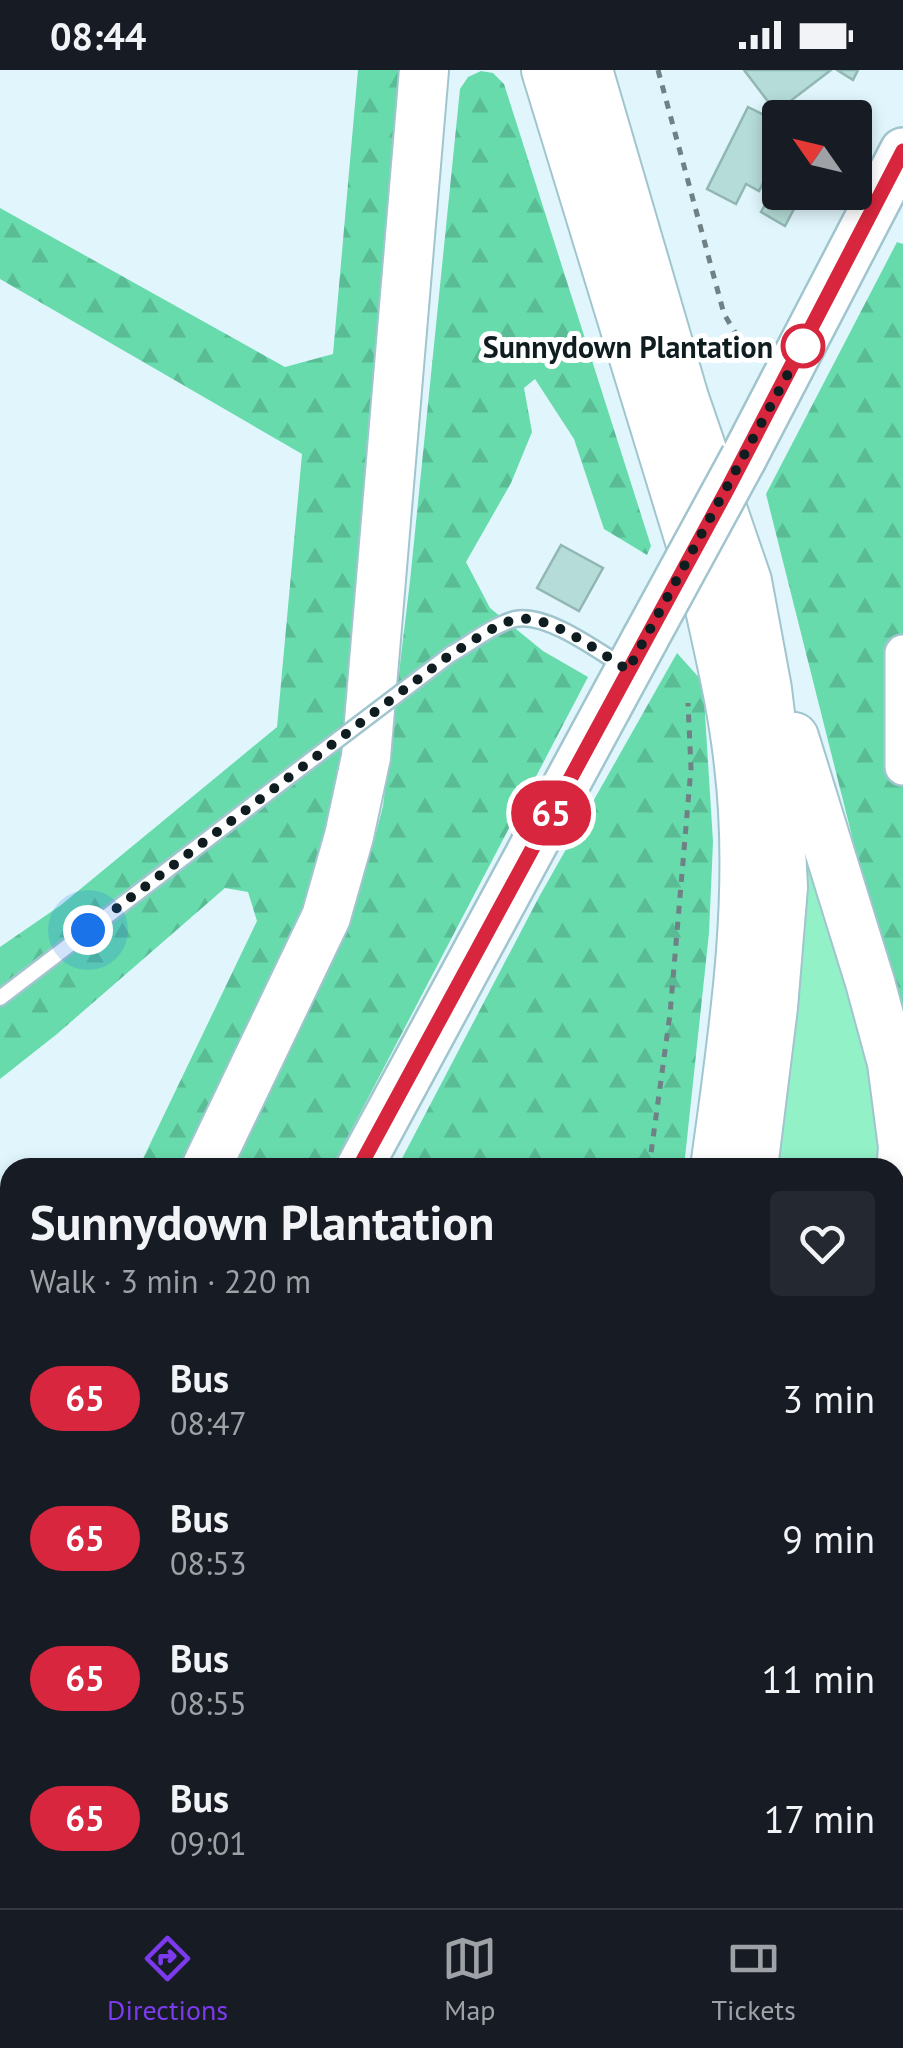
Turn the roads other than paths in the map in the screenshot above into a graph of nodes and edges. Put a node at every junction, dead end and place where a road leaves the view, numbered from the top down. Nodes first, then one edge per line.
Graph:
1 (424, 70) edge
2 (546, 70) edge
3 (588, 70) edge
4 (903, 151) edge
5 (748, 581) junction
6 (903, 654) edge
7 (637, 655) junction
8 (903, 767) edge
9 (0, 998) edge
10 (211, 1158) edge
11 (363, 1158) edge
12 (716, 1158) edge
13 (754, 1158) edge
14 (902, 1158) edge

1 - 10 highway
2 - 12 highway
3 - 5 highway
4 - 7 main road, bridge
5 - 13 highway
5 - 14 highway
6 - 8 street
7 - 9 lane, bridge
7 - 11 main road

